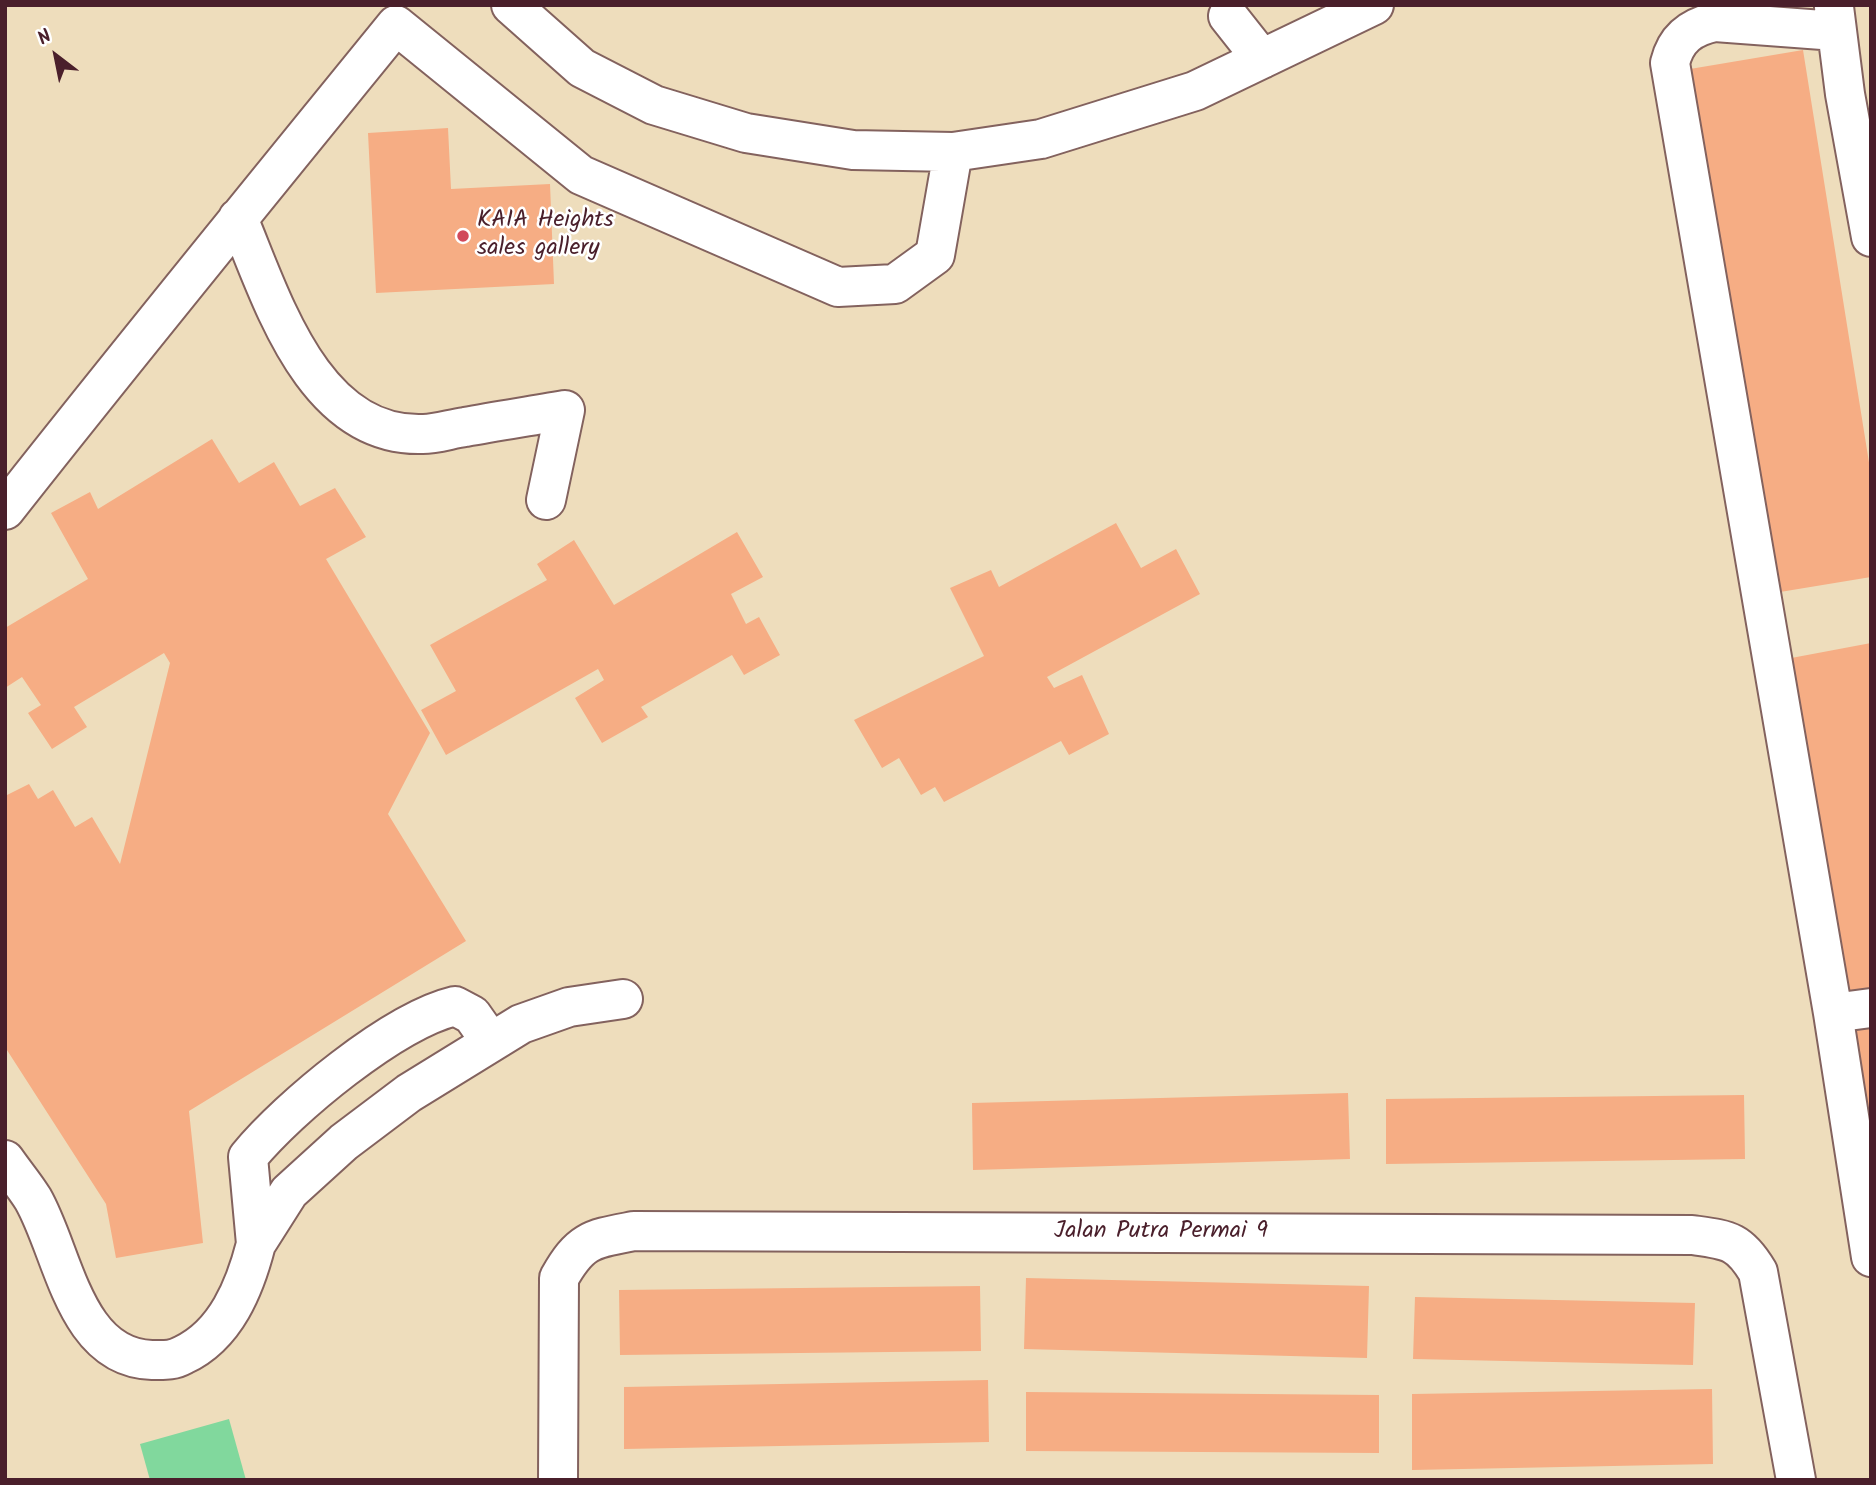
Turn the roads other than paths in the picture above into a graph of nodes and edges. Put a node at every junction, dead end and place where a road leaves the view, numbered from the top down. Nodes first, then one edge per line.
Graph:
1 (511, 5) edge
2 (1374, 5) edge
3 (1228, 16) dead end
4 (1835, 18) edge
5 (1262, 59) junction
6 (1858, 97) edge
7 (953, 152) junction
8 (238, 218) junction
9 (1871, 237) edge
10 (546, 499) dead end
11 (5, 510) edge
12 (623, 999) dead end
13 (1871, 1008) edge
14 (1833, 1013) junction
15 (491, 1042) junction
16 (5, 1160) edge
17 (256, 1244) junction
18 (1871, 1256) edge
19 (558, 1480) edge
20 (1796, 1480) edge

1 - 7 street
2 - 5 street
3 - 5 street
4 - 6 street
4 - 14 street
5 - 7 street
6 - 9 street
7 - 8 street
8 - 10 street
8 - 11 street
12 - 15 street
13 - 14 street
14 - 18 street
15 - 17 street
15 - 17 street
16 - 17 street
19 - 20 street, Jalan Putra Permai 9

